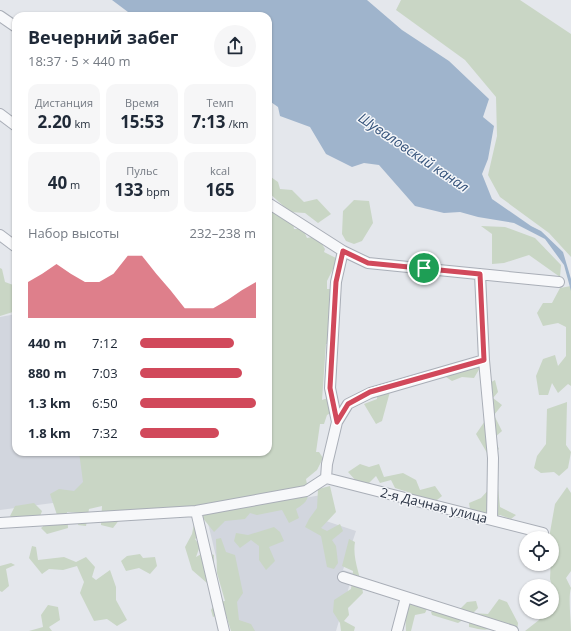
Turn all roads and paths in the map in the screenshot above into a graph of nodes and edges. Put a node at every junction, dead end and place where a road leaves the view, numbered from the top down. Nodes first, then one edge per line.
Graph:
1 (0, 16) edge
2 (12, 24) edge
3 (0, 114) edge
4 (12, 123) edge
5 (272, 206) edge
6 (0, 235) edge
7 (12, 244) edge
8 (343, 251) junction
9 (480, 274) junction
10 (559, 282) dead end
11 (484, 360) junction
12 (337, 422) junction
13 (326, 478) junction
14 (196, 512) junction
15 (492, 520) junction
16 (0, 524) edge
17 (535, 531) edge
18 (343, 577) dead end
19 (406, 597) junction
20 (224, 631) edge
21 (397, 631) edge
22 (513, 631) edge

1 - 2 street
3 - 4 street
5 - 8 street
6 - 7 street
8 - 9 street
8 - 12 street
9 - 10 street
9 - 11 street
11 - 12 street
11 - 15 street
12 - 13 street
13 - 14 street
13 - 15 street, 2-я Дачная улица
14 - 16 street
14 - 20 street
15 - 17 street, 2-я Дачная улица
18 - 19 street
19 - 21 street
19 - 22 street

